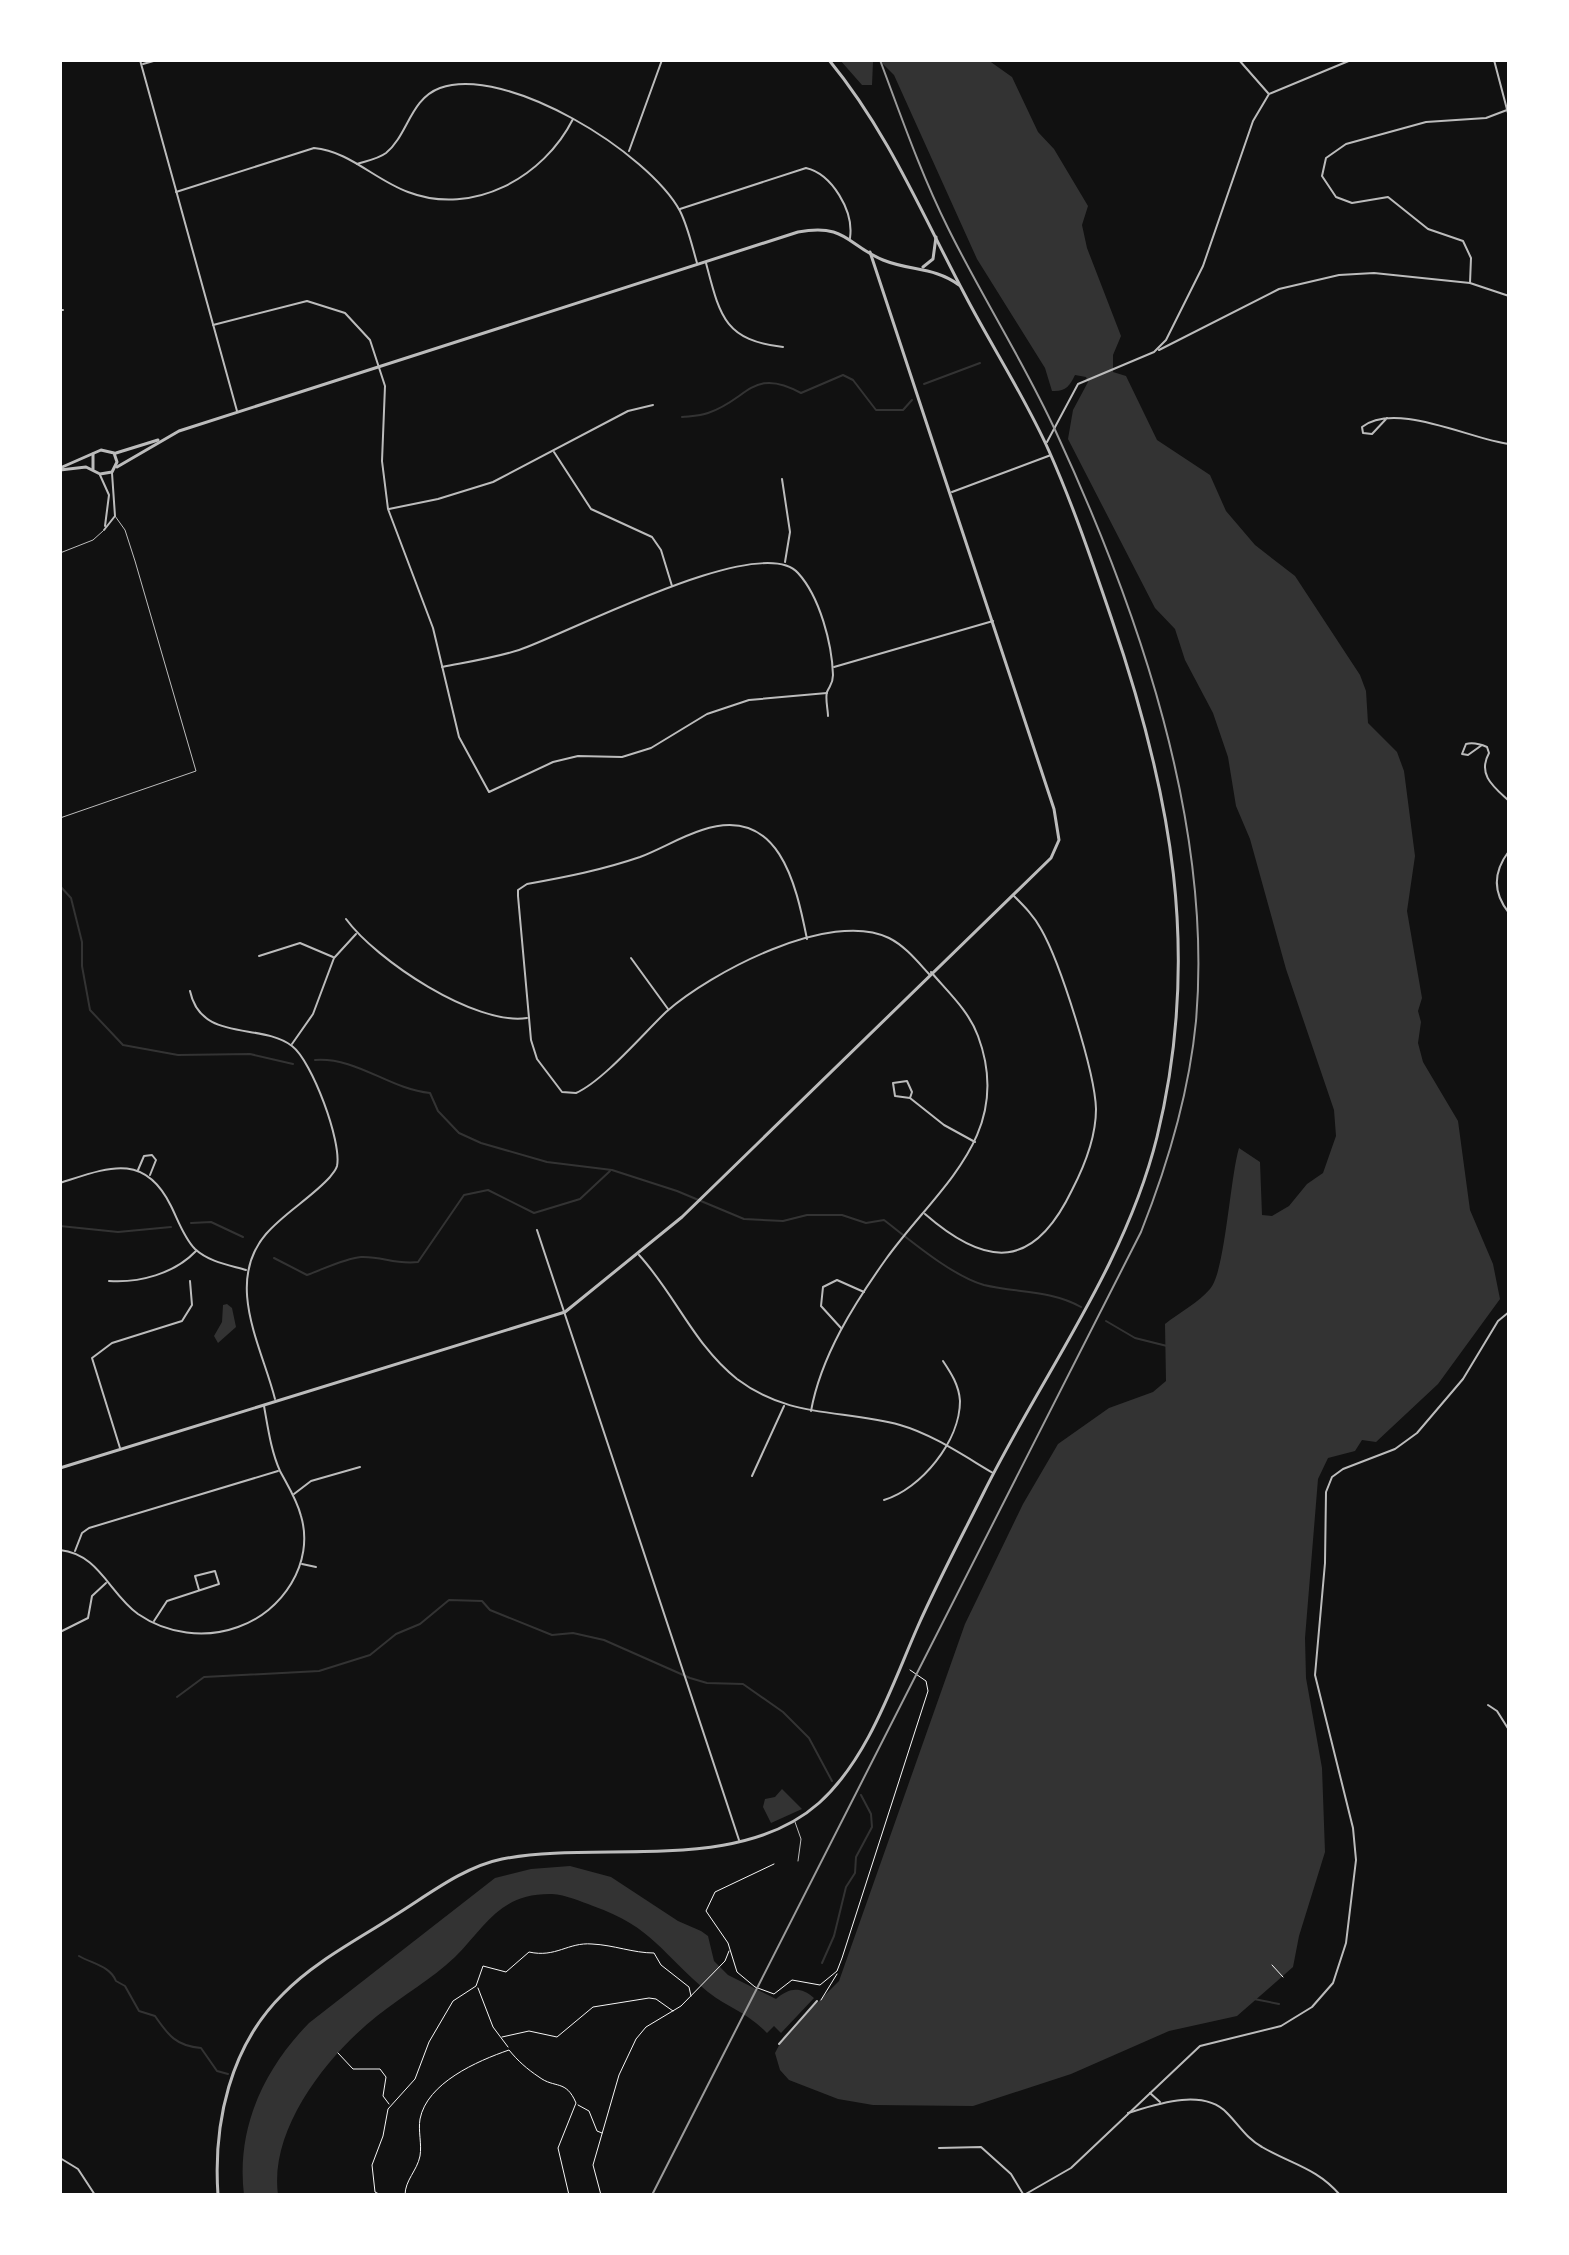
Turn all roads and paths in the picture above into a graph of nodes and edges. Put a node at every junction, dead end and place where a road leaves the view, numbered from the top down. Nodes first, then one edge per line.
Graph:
1 (157, 60) edge
2 (662, 60) edge
3 (829, 60) edge
4 (1239, 60) edge
5 (1351, 60) edge
6 (1494, 60) edge
7 (141, 62) edge
8 (1269, 94) junction
9 (1507, 110) junction
10 (1509, 117) edge
11 (574, 118) junction
12 (628, 152) junction
13 (357, 164) junction
14 (176, 192) junction
15 (679, 209) junction
16 (936, 235) junction
17 (850, 238) junction
18 (870, 252) junction
19 (706, 262) junction
20 (697, 264) junction
21 (923, 267) junction
22 (1470, 283) junction
23 (960, 286) junction
24 (1509, 296) edge
25 (213, 325) junction
26 (783, 347) dead end
27 (1154, 352) junction
28 (380, 366) junction
29 (653, 405) dead end
30 (238, 412) junction
31 (1387, 418) junction
32 (162, 439) junction
33 (1046, 443) junction
34 (1509, 444) edge
35 (554, 452) junction
36 (114, 453) junction
37 (93, 454) junction
38 (1051, 455) junction
39 (117, 467) junction
40 (60, 469) edge
41 (93, 469) junction
42 (112, 472) junction
43 (100, 474) junction
44 (782, 479) dead end
45 (950, 492) junction
46 (388, 509) junction
47 (115, 516) junction
48 (104, 530) junction
49 (60, 553) edge
50 (785, 563) junction
51 (673, 587) junction
52 (993, 621) junction
53 (441, 667) junction
54 (832, 667) junction
55 (827, 693) junction
56 (828, 716) dead end
57 (1482, 745) junction
58 (1509, 801) edge
59 (60, 818) edge
60 (1509, 851) edge
61 (1014, 896) junction
62 (1509, 913) edge
63 (346, 919) dead end
64 (357, 933) junction
65 (807, 939) junction
66 (259, 956) dead end
67 (334, 958) junction
68 (631, 958) dead end
69 (930, 973) junction
70 (190, 991) dead end
71 (669, 1010) junction
72 (528, 1018) junction
73 (291, 1045) junction
74 (910, 1098) junction
75 (976, 1143) junction
76 (138, 1170) junction
77 (150, 1177) junction
78 (60, 1183) edge
79 (924, 1214) junction
80 (537, 1230) dead end
81 (197, 1251) junction
82 (639, 1255) junction
83 (248, 1270) junction
84 (109, 1281) dead end
85 (190, 1281) dead end
86 (864, 1292) junction
87 (565, 1312) junction
88 (1509, 1312) edge
89 (842, 1329) junction
90 (943, 1361) dead end
91 (276, 1400) junction
92 (264, 1404) junction
93 (785, 1405) junction
94 (811, 1411) junction
95 (944, 1446) junction
96 (121, 1449) junction
97 (360, 1467) dead end
98 (60, 1468) edge
99 (280, 1471) junction
100 (994, 1473) junction
101 (752, 1476) dead end
102 (294, 1495) junction
103 (884, 1500) dead end
104 (60, 1550) edge
105 (75, 1552) junction
106 (301, 1563) junction
107 (316, 1567) dead end
108 (107, 1582) junction
109 (199, 1590) junction
110 (154, 1622) junction
111 (60, 1632) edge
112 (910, 1670) dead end
113 (1488, 1705) dead end
114 (1509, 1730) edge
115 (794, 1820) junction
116 (739, 1841) junction
117 (798, 1861) dead end
118 (774, 1864) dead end
119 (730, 1947) junction
120 (1272, 1965) dead end
121 (837, 1971) junction
122 (1283, 1977) dead end
123 (476, 1986) junction
124 (692, 1995) junction
125 (817, 2001) joint
126 (676, 2010) junction
127 (502, 2037) junction
128 (779, 2044) dead end
129 (509, 2050) junction
130 (338, 2053) dead end
131 (1150, 2092) junction
132 (576, 2103) junction
133 (1161, 2103) junction
134 (391, 2107) junction
135 (1127, 2113) junction
136 (603, 2134) junction
137 (939, 2148) dead end
138 (60, 2158) edge
139 (95, 2195) edge
140 (218, 2195) edge
141 (381, 2195) edge
142 (405, 2195) edge
143 (569, 2195) edge
144 (601, 2195) edge
145 (1024, 2195) edge
146 (1340, 2195) edge

1 - 7 street
2 - 12 street
3 - 16 street
4 - 8 street
5 - 8 street
6 - 9 street
7 - 14 street
8 - 27 street
9 - 10 street
9 - 22 street
11 - 12 street
11 - 13 street
11 - 13 street
12 - 15 street
13 - 14 street
14 - 25 street
15 - 17 street
15 - 20 street
16 - 21 street
16 - 23 street
17 - 18 street
17 - 19 street
18 - 21 street
18 - 45 street
19 - 20 street
19 - 26 street
20 - 28 street
21 - 23 street
22 - 24 street
22 - 27 street
23 - 33 street
25 - 28 street
25 - 30 street
27 - 33 street
28 - 30 street
28 - 46 street
29 - 35 street
30 - 32 street
31 - 31 street
31 - 34 street
32 - 36 street
32 - 39 street
33 - 38 street
35 - 46 street
35 - 51 street
36 - 37 street
36 - 39 street
37 - 40 street
37 - 41 street
38 - 45 street
38 - 100 street
39 - 42 street
40 - 41 street
41 - 43 street
42 - 43 street
42 - 47 street
43 - 48 street
44 - 50 street
45 - 52 street
46 - 53 street
47 - 48 street
47 - 59 lane
48 - 49 lane
50 - 51 street
50 - 54 street
51 - 53 street
52 - 54 street
52 - 61 street
53 - 55 street
54 - 55 street
55 - 56 street
57 - 57 street
57 - 58 street
60 - 62 street
61 - 69 street
61 - 79 street
63 - 64 street
64 - 67 street
64 - 72 street
65 - 69 street
65 - 71 street
65 - 72 street
66 - 67 street
67 - 73 street
68 - 71 street
69 - 75 street
69 - 82 street
70 - 73 street
71 - 72 street
73 - 83 street
74 - 74 street
74 - 75 street
75 - 79 street
76 - 77 street
76 - 77 street
76 - 78 street
77 - 81 street
79 - 86 street
80 - 87 street
81 - 83 street
81 - 84 street
82 - 87 street
82 - 93 street
83 - 91 street
85 - 96 street
86 - 89 street
86 - 89 street
87 - 91 street
87 - 116 street
88 - 131 street
89 - 94 street
90 - 95 street
91 - 92 street
92 - 96 street
92 - 99 street
93 - 94 street
93 - 101 street
94 - 95 street
95 - 100 street
95 - 103 street
96 - 98 street
97 - 102 street
99 - 102 street
99 - 105 street
100 - 115 street
102 - 106 street
104 - 105 street
105 - 108 street
106 - 107 street
106 - 110 street
108 - 110 street
108 - 111 street
109 - 109 street
109 - 110 street
112 - 121 path
113 - 114 street
115 - 116 street
115 - 117 lane
116 - 140 street
118 - 119 path
119 - 121 path
119 - 124 path
120 - 122 path
121 - 125 path
123 - 124 path
123 - 127 path
123 - 134 path
124 - 126 path
125 - 128 street
126 - 127 path
126 - 136 path
127 - 129 path
129 - 132 path
129 - 142 path
130 - 134 path
131 - 133 street
131 - 135 street
132 - 136 path
132 - 143 path
133 - 135 street
133 - 146 street
134 - 141 path
135 - 145 street
136 - 144 path
137 - 145 street
138 - 139 street

